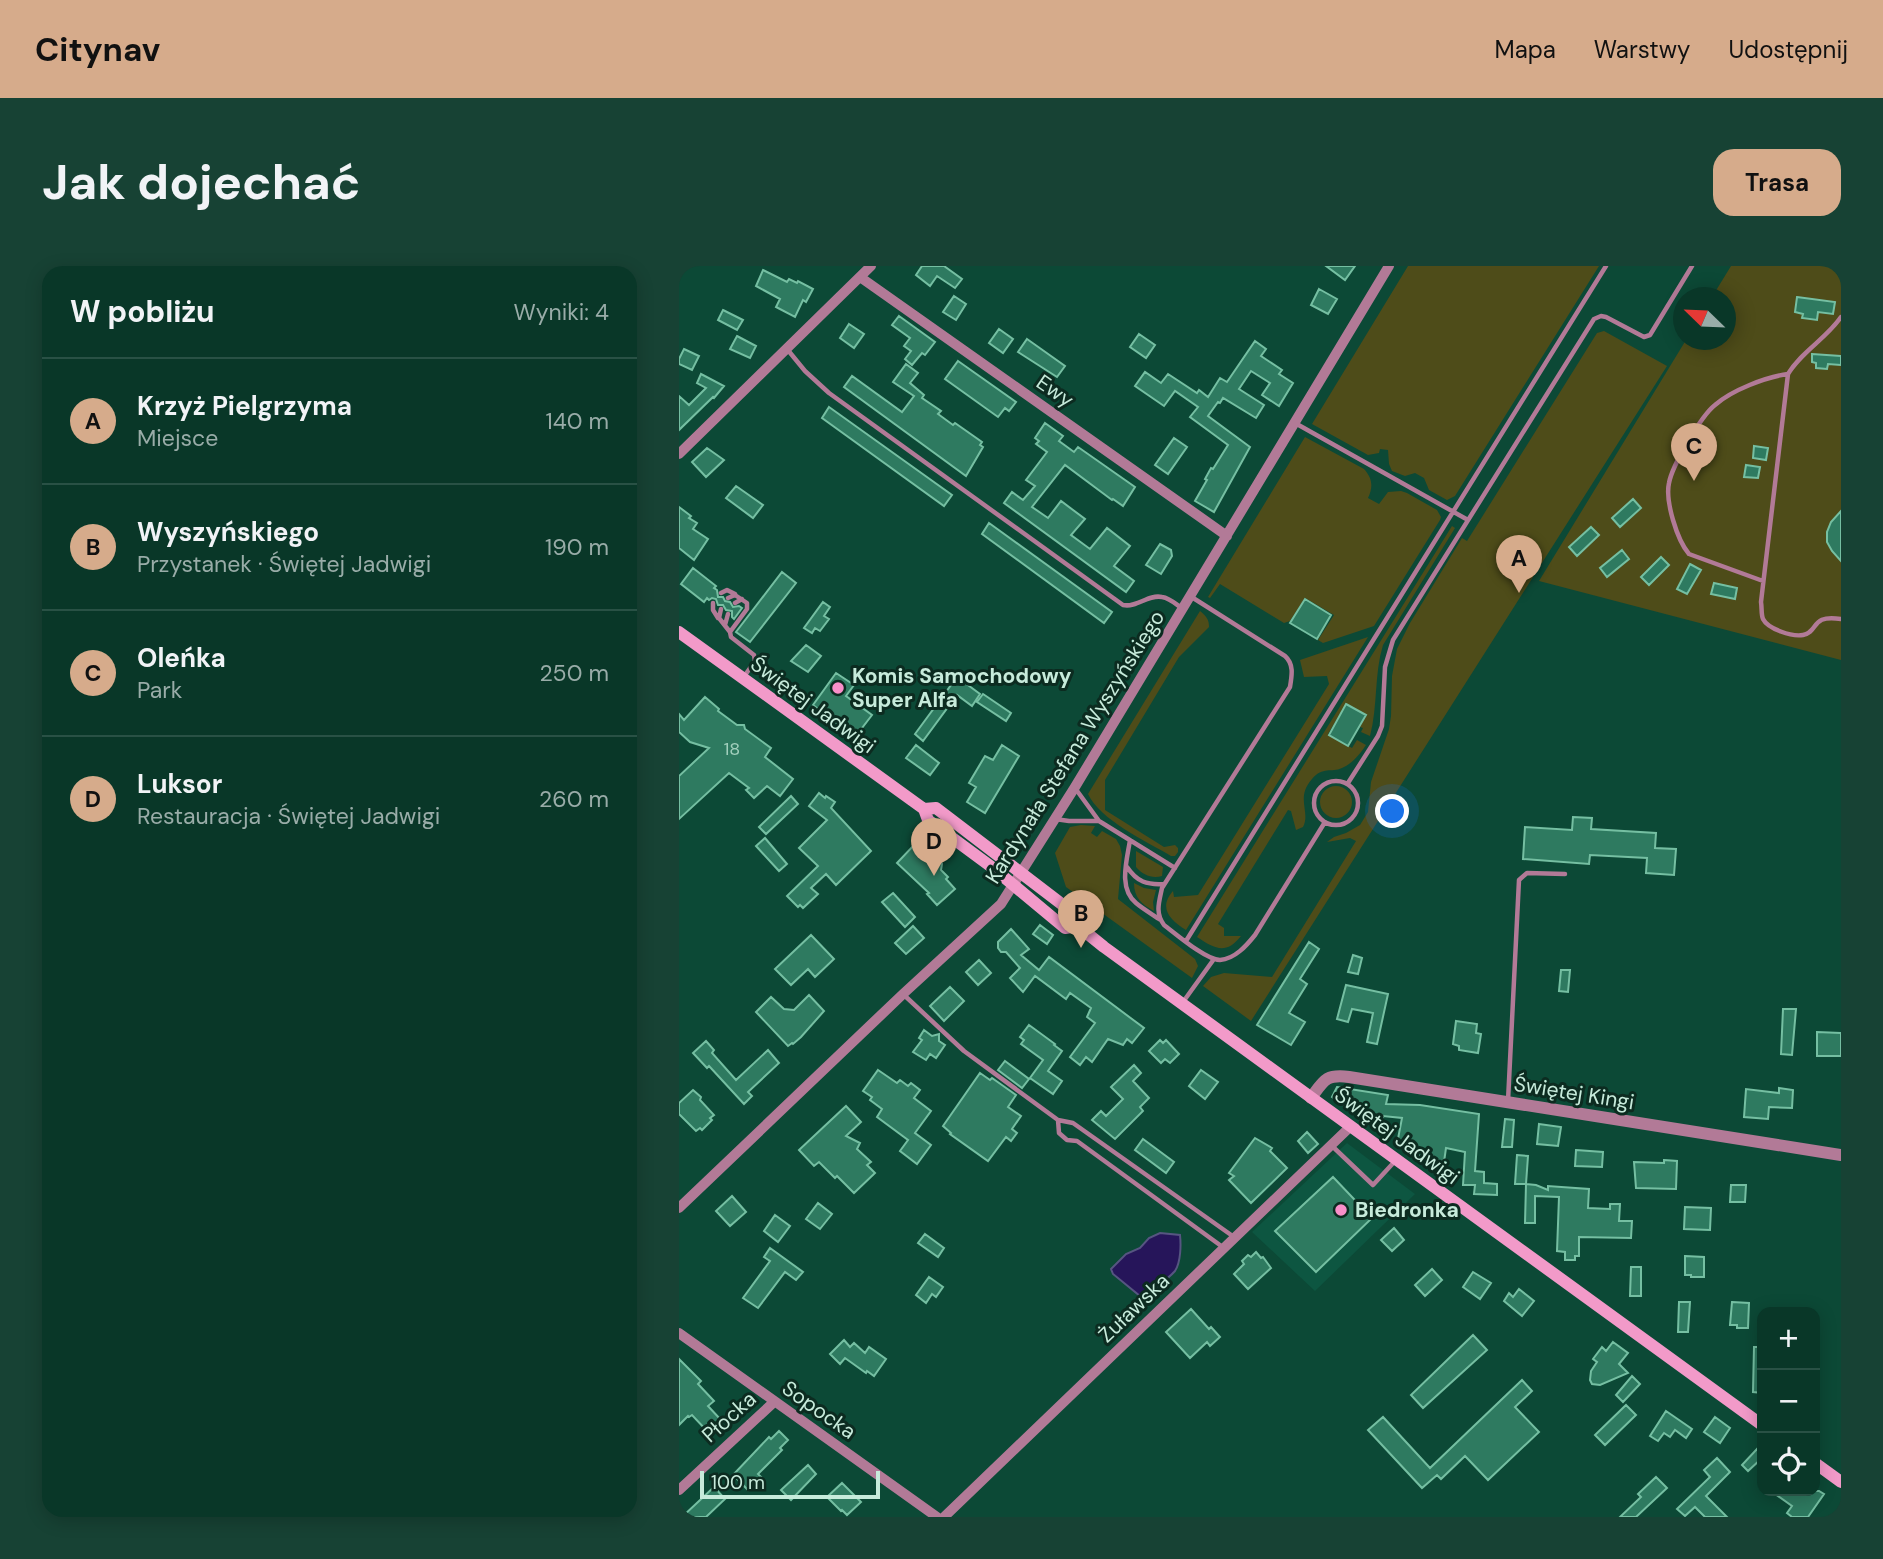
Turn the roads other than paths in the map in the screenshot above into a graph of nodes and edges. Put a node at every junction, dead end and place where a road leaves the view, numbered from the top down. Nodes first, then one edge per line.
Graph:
1 (871, 266) edge
2 (1389, 266) edge
3 (1606, 266) edge
4 (1692, 266) edge
5 (860, 277) junction
6 (1841, 317) edge
7 (787, 348) junction
8 (1788, 374) junction
9 (1294, 423) junction
10 (679, 454) edge
11 (1453, 512) junction
12 (1468, 520) junction
13 (1227, 536) junction
14 (1763, 581) junction
15 (721, 593) dead end
16 (735, 595) junction
17 (1190, 596) junction
18 (728, 598) dead end
19 (742, 599) junction
20 (713, 603) dead end
21 (735, 603) dead end
22 (1183, 608) junction
23 (721, 609) dead end
24 (728, 614) dead end
25 (719, 618) junction
26 (1841, 618) edge
27 (725, 625) junction
28 (679, 632) edge
29 (730, 632) junction
30 (742, 678) junction
31 (1348, 783) junction
32 (1075, 787) junction
33 (924, 809) junction
34 (1055, 819) junction
35 (1099, 821) junction
36 (1325, 822) junction
37 (1130, 840) junction
38 (1127, 866) junction
39 (1175, 868) junction
40 (1022, 873) junction
41 (1565, 874) dead end
42 (1165, 884) junction
43 (1014, 885) junction
44 (1160, 920) junction
45 (1078, 926) junction
46 (1187, 941) junction
47 (1214, 959) junction
48 (903, 994) junction
49 (1182, 1003) junction
50 (1311, 1098) junction
51 (1508, 1102) junction
52 (1058, 1120) junction
53 (1351, 1126) junction
54 (1331, 1145) junction
55 (1841, 1154) edge
56 (1397, 1159) junction
57 (679, 1208) edge
58 (1235, 1238) junction
59 (1224, 1248) junction
60 (679, 1333) edge
61 (774, 1402) junction
62 (1757, 1421) edge
63 (1820, 1467) edge
64 (1841, 1482) edge
65 (679, 1490) edge
66 (937, 1517) edge
67 (944, 1517) edge

1 - 5 street
2 - 9 street, Kardynała Stefana Wyszyńskiego
3 - 11 lane
4 - 12 lane
5 - 7 street
5 - 13 street, Ewy
6 - 8 lane
7 - 10 street
7 - 22 lane
8 - 14 lane
8 - 14 lane
9 - 11 lane
9 - 13 street, Kardynała Stefana Wyszyńskiego
11 - 12 lane
11 - 46 lane
12 - 31 lane
13 - 17 street, Kardynała Stefana Wyszyńskiego
14 - 26 lane
15 - 16 lane
16 - 18 lane
16 - 19 lane
17 - 22 street, Kardynała Stefana Wyszyńskiego
17 - 39 lane
19 - 21 lane
19 - 29 lane
20 - 25 lane
22 - 32 street, Kardynała Stefana Wyszyńskiego
23 - 25 lane
24 - 27 lane
25 - 27 lane
27 - 29 lane
28 - 30 main road, Świętej Jadwigi
29 - 30 lane
30 - 33 main road, Świętej Jadwigi
31 - 36 lane
31 - 36 lane
32 - 34 street, Kardynała Stefana Wyszyńskiego
32 - 35 lane
33 - 40 main road, Świętej Jadwigi
33 - 43 main road, Świętej Jadwigi
34 - 35 lane
34 - 40 street, Kardynała Stefana Wyszyńskiego
35 - 37 lane
36 - 47 lane
37 - 38 lane
37 - 39 lane
38 - 42 lane
38 - 44 lane
39 - 42 lane
40 - 43 street, Kardynała Stefana Wyszyńskiego
40 - 45 main road, Świętej Jadwigi
41 - 51 lane
42 - 44 lane
43 - 45 main road, Świętej Jadwigi
43 - 48 street, Kardynała Stefana Wyszyńskiego
44 - 46 lane
45 - 49 main road, Świętej Jadwigi
46 - 47 lane
47 - 49 lane
48 - 52 lane
48 - 57 street, Kardynała Stefana Wyszyńskiego
49 - 50 main road, Świętej Jadwigi
50 - 51 street, Świętej Kingi
50 - 53 main road, Świętej Jadwigi
51 - 55 street, Świętej Kingi
52 - 58 lane
52 - 59 lane
53 - 54 street, Żuławska
53 - 56 main road, Świętej Jadwigi
54 - 56 lane
54 - 58 street, Żuławska
56 - 62 main road, Świętej Jadwigi
58 - 59 street, Żuławska
59 - 67 street, Żuławska
60 - 61 street, Sopocka
61 - 65 street, Płocka
61 - 66 street, Sopocka
63 - 64 main road

